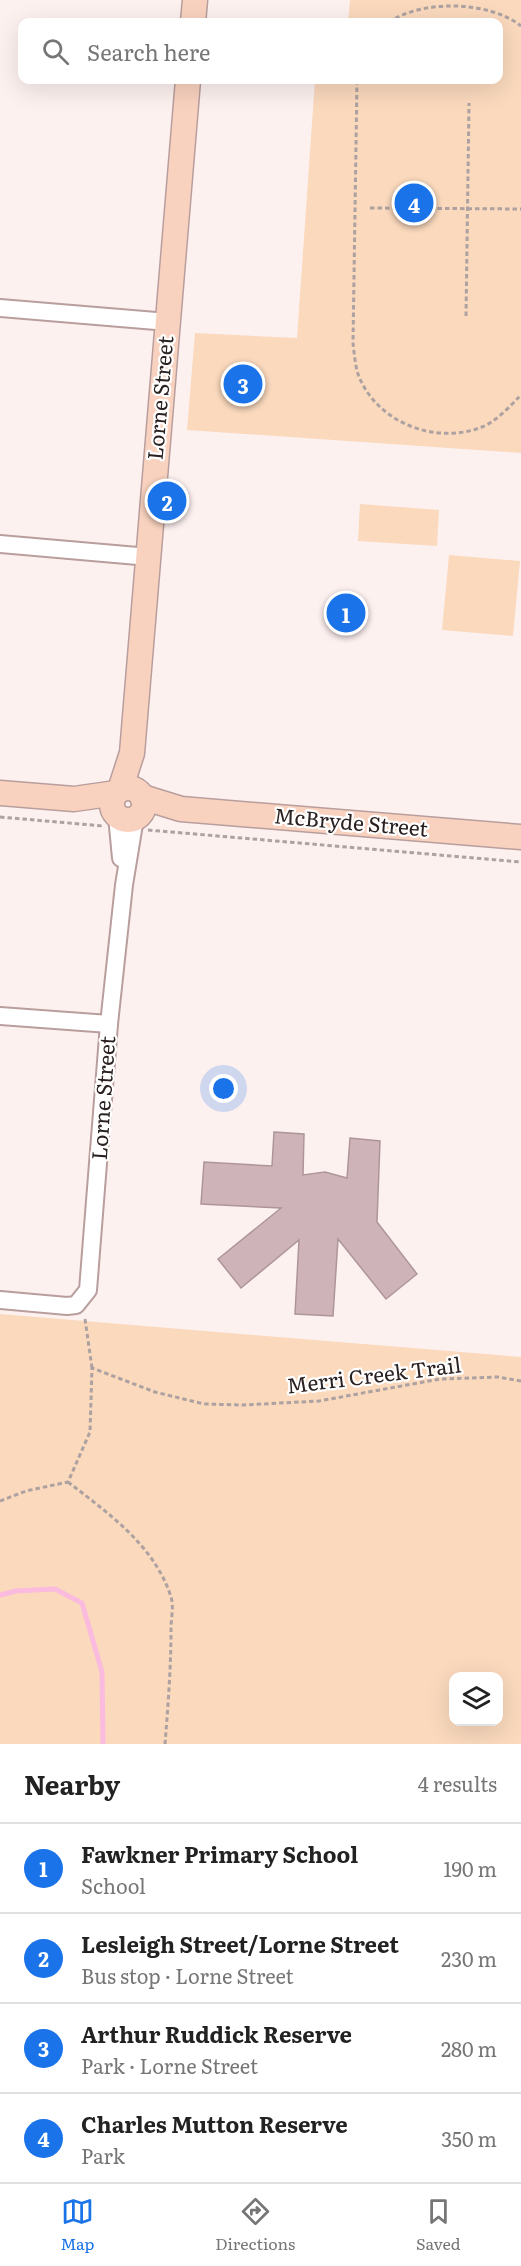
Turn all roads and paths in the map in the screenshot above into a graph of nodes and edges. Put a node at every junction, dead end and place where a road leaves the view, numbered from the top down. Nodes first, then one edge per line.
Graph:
1 (195, 0) edge
2 (193, 18) edge
3 (393, 18) edge
4 (521, 26) edge
5 (188, 84) edge
6 (357, 84) edge
7 (469, 103) dead end
8 (370, 208) dead end
9 (467, 209) junction
10 (521, 209) edge
11 (0, 308) edge
12 (466, 316) dead end
13 (168, 322) junction
14 (521, 395) edge
15 (0, 544) edge
16 (149, 557) junction
17 (0, 794) edge
18 (127, 809) junction
19 (0, 817) edge
20 (521, 837) edge
21 (521, 862) edge
22 (0, 1016) edge
23 (110, 1024) junction
24 (0, 1300) edge
25 (76, 1305) junction
26 (92, 1368) junction
27 (521, 1381) edge
28 (68, 1482) junction
29 (0, 1501) edge
30 (165, 1744) edge

1 - 2 street
3 - 4 path
5 - 13 street, Lorne Street
6 - 14 path
7 - 9 path
8 - 9 path
9 - 10 path
9 - 12 path
11 - 13 street
13 - 16 street, Lorne Street
15 - 16 street
16 - 18 street, Lorne Street
17 - 18 street, McBryde Street
18 - 19 path
18 - 20 street, McBryde Street
18 - 21 path
18 - 23 street, Lorne Street
22 - 23 street
23 - 25 street, Lorne Street
24 - 25 street
25 - 26 path
26 - 27 path, Merri Creek Trail
26 - 28 path
28 - 29 path
28 - 30 path

